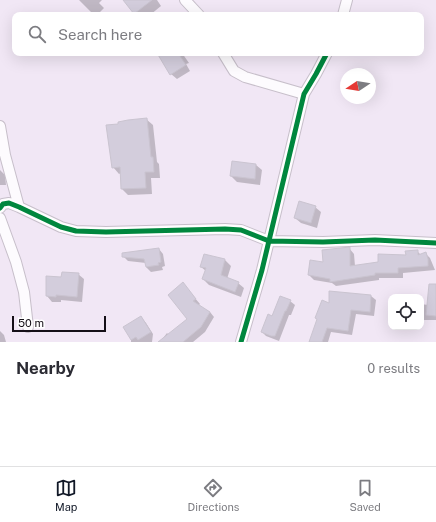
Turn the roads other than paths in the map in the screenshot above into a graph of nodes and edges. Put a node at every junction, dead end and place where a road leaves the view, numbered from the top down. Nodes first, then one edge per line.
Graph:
1 (185, 0) edge
2 (347, 0) edge
3 (196, 12) edge
4 (344, 12) edge
5 (225, 56) edge
6 (326, 56) edge
7 (304, 94) junction
8 (0, 126) edge
9 (1, 205) edge
10 (19, 207) junction
11 (0, 218) edge
12 (269, 241) junction
13 (436, 243) edge
14 (28, 327) dead end
15 (241, 342) edge

1 - 3 street
2 - 4 street
5 - 7 street
6 - 7 street
7 - 12 street
8 - 10 street
9 - 10 street
10 - 12 street
11 - 14 street
12 - 13 street
12 - 15 street

